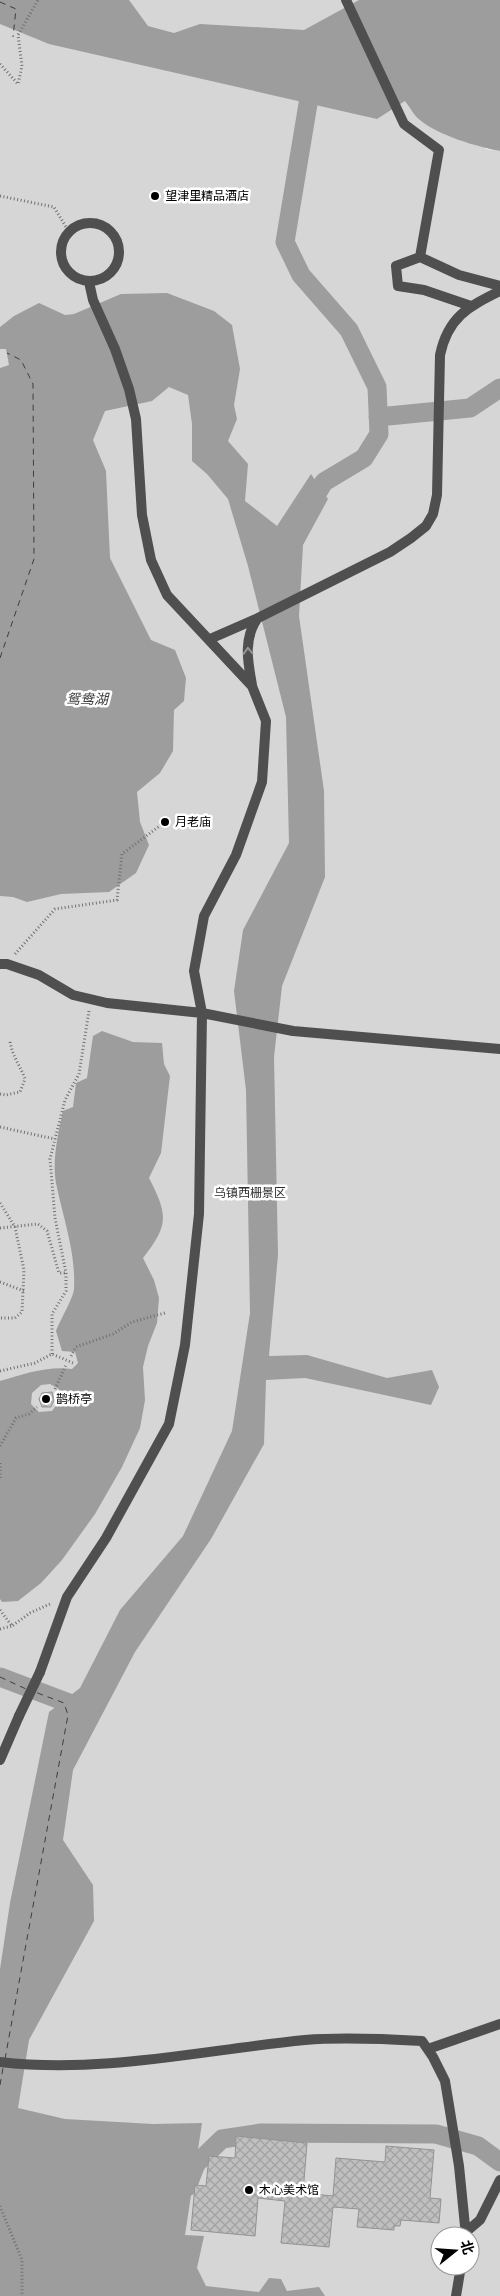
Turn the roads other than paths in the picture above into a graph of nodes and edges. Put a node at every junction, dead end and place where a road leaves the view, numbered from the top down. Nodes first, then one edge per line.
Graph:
1 (346, 0) edge
2 (420, 257) junction
3 (89, 282) junction
4 (500, 286) edge
5 (500, 291) edge
6 (471, 306) junction
7 (258, 618) junction
8 (210, 639) junction
9 (252, 686) junction
10 (3, 964) edge
11 (202, 1013) junction
12 (500, 1049) edge
13 (0, 1760) edge
14 (500, 2024) edge
15 (428, 2049) junction
16 (0, 2062) edge
17 (500, 2180) edge
18 (465, 2226) edge
19 (474, 2226) edge
20 (459, 2276) edge
21 (456, 2296) edge

1 - 2 street
2 - 4 street
2 - 6 street
3 - 3 street
3 - 8 street
5 - 6 street
6 - 7 street
7 - 8 street
9 -> 7 street
8 - 9 street
9 - 11 street
10 - 11 street
11 - 12 street
11 - 13 street
14 - 15 street
15 - 16 street
15 - 18 street
17 - 19 street
20 - 21 street

